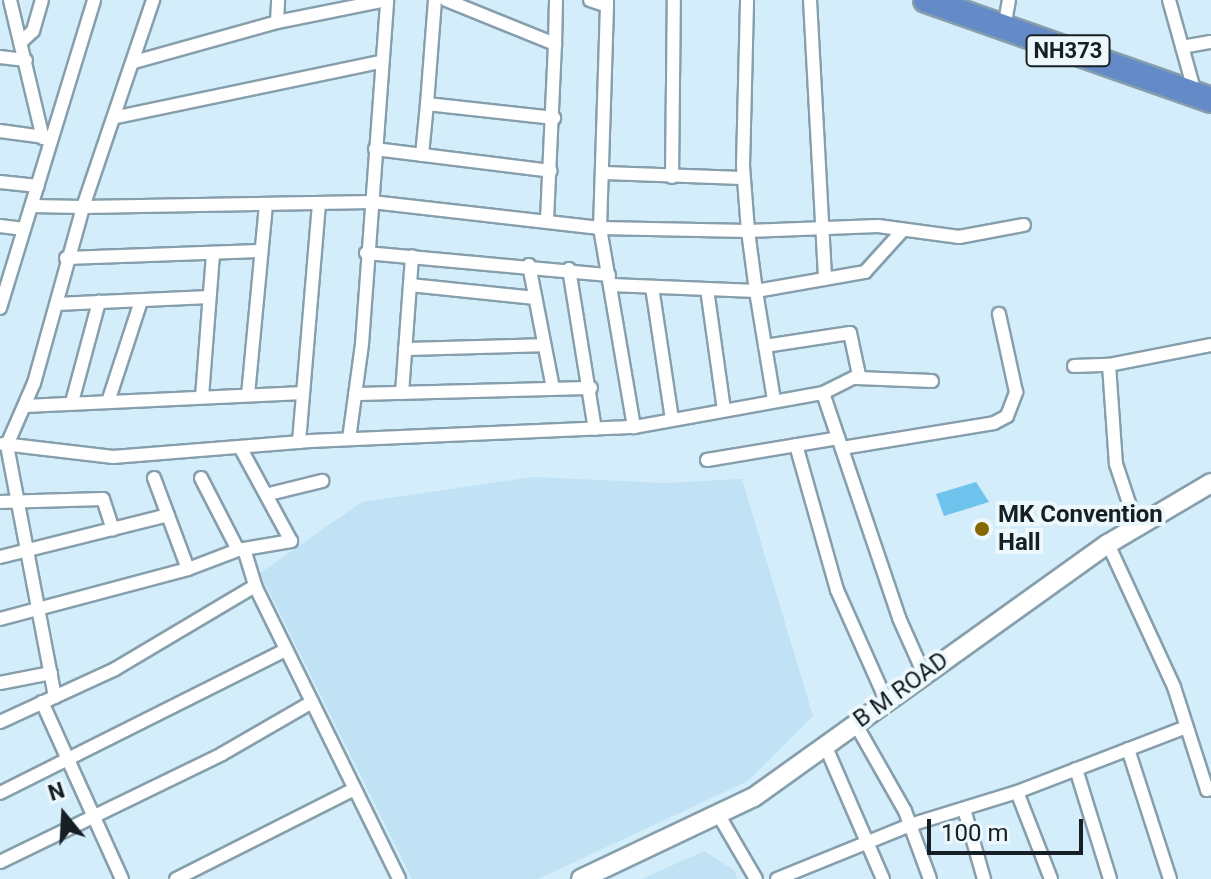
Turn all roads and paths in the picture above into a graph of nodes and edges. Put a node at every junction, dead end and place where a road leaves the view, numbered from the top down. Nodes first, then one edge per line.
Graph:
1 (42, 0) edge
2 (94, 0) edge
3 (153, 0) edge
4 (278, 0) edge
5 (386, 0) edge
6 (435, 0) edge
7 (446, 0) edge
8 (556, 0) edge
9 (590, 0) edge
10 (674, 0) edge
11 (747, 0) edge
12 (810, 0) edge
13 (1009, 0) edge
14 (1169, 0) edge
15 (931, 1) edge
16 (7, 2) edge
17 (607, 3) edge
18 (332, 6) edge
19 (277, 22) junction
20 (1004, 28) junction
21 (21, 42) junction
22 (1211, 42) edge
23 (555, 44) junction
24 (1182, 47) junction
25 (0, 57) edge
26 (26, 60) junction
27 (134, 62) junction
28 (380, 62) junction
29 (1203, 97) edge
30 (427, 104) junction
31 (117, 117) junction
32 (554, 118) junction
33 (0, 131) edge
34 (48, 138) junction
35 (375, 149) junction
36 (422, 155) junction
37 (551, 171) junction
38 (604, 173) junction
39 (672, 177) junction
40 (743, 178) junction
41 (0, 182) edge
42 (38, 186) junction
43 (372, 202) junction
44 (319, 204) junction
45 (32, 206) junction
46 (266, 206) junction
47 (83, 207) junction
48 (547, 222) junction
49 (820, 225) junction
50 (1024, 225) dead end
51 (0, 226) edge
52 (600, 228) junction
53 (24, 229) junction
54 (903, 230) junction
55 (748, 231) junction
56 (259, 251) junction
57 (366, 253) junction
58 (213, 255) junction
59 (412, 256) junction
60 (66, 258) junction
61 (6, 265) edge
62 (529, 265) junction
63 (569, 269) junction
64 (825, 275) junction
65 (610, 280) junction
66 (410, 285) junction
67 (652, 287) junction
68 (707, 289) junction
69 (756, 291) junction
70 (209, 297) junction
71 (535, 298) junction
72 (141, 301) junction
73 (0, 302) edge
74 (99, 302) junction
75 (57, 304) junction
76 (0, 308) edge
77 (999, 314) dead end
78 (544, 345) junction
79 (1211, 345) edge
80 (765, 346) junction
81 (405, 349) junction
82 (1109, 365) junction
83 (1074, 366) dead end
84 (857, 378) junction
85 (932, 381) dead end
86 (591, 388) junction
87 (553, 389) junction
88 (303, 393) junction
89 (402, 393) junction
90 (823, 393) junction
91 (355, 394) junction
92 (248, 395) junction
93 (202, 397) junction
94 (774, 400) junction
95 (72, 402) junction
96 (108, 402) junction
97 (26, 406) junction
98 (724, 410) junction
99 (672, 420) junction
100 (634, 427) junction
101 (595, 429) junction
102 (349, 439) junction
103 (299, 442) junction
104 (840, 443) junction
105 (3, 444) edge
106 (796, 445) junction
107 (240, 447) junction
108 (707, 460) dead end
109 (154, 478) dead end
110 (201, 478) dead end
111 (322, 481) dead end
112 (1211, 483) edge
113 (269, 494) junction
114 (18, 501) junction
115 (0, 502) edge
116 (168, 515) junction
117 (1137, 527) junction
118 (113, 529) junction
119 (1108, 544) junction
120 (28, 550) junction
121 (241, 550) junction
122 (0, 557) edge
123 (188, 569) junction
124 (255, 586) junction
125 (39, 609) junction
126 (0, 619) edge
127 (285, 650) junction
128 (923, 672) junction
129 (51, 673) junction
130 (0, 683) edge
131 (49, 699) junction
132 (886, 700) junction
133 (312, 702) junction
134 (0, 722) edge
135 (855, 723) junction
136 (1186, 727) junction
137 (825, 745) junction
138 (1128, 749) junction
139 (69, 760) junction
140 (1076, 769) junction
141 (354, 789) junction
142 (1017, 792) junction
143 (1210, 792) edge
144 (0, 793) edge
145 (964, 809) junction
146 (91, 814) junction
147 (718, 814) junction
148 (910, 825) junction
149 (866, 841) junction
150 (0, 862) edge
151 (398, 876) edge
152 (122, 879) edge
153 (176, 879) edge
154 (383, 879) edge
155 (581, 879) edge
156 (756, 879) edge
157 (777, 879) edge
158 (883, 879) edge
159 (930, 879) edge
160 (984, 879) edge
161 (1051, 879) edge
162 (1110, 879) edge
163 (1170, 879) edge

1 - 21 street
2 - 34 street
3 - 27 street
4 - 19 street
5 - 18 street
5 - 28 street
6 - 30 street
7 - 23 street
8 - 23 street
9 - 17 street
10 - 39 street
11 - 40 street
12 - 49 street
13 - 20 street
14 - 24 street
15 - 20 highway, NH373
16 - 21 street
17 - 38 street
18 - 19 street
19 - 27 street
20 - 29 highway, NH373
21 - 26 street
22 - 24 street
23 - 32 street
24 - 29 street
25 - 26 street
26 - 34 street
27 - 31 street
28 - 31 street
28 - 35 street
30 - 32 street
30 - 36 street
31 - 47 street
32 - 37 street
33 - 34 street
34 - 42 street
35 - 36 street
35 - 43 street
36 - 37 street
37 - 48 street
38 - 39 street
38 - 52 street
39 - 40 street
40 - 55 street
41 - 42 street
42 - 45 street
43 - 44 street
43 - 48 street
43 - 57 street
44 - 46 street
44 - 88 street
45 - 47 street
45 - 53 street
46 - 47 street
46 - 56 street
47 - 60 street
48 - 52 street
49 - 54 street
49 - 55 street
49 - 64 street
50 - 54 street
51 - 53 street
52 - 55 street
52 - 65 street
53 - 61 street
54 - 64 street
55 - 69 street
56 - 58 street
56 - 92 street
57 - 59 street
57 - 91 street
58 - 60 street
58 - 70 street
59 - 62 street
59 - 66 street
60 - 75 street
61 - 73 street
62 - 63 street
62 - 71 street
63 - 65 street
63 - 86 street
64 - 69 street
65 - 67 street
65 - 100 street
66 - 71 street
66 - 81 street
67 - 68 street
67 - 99 street
68 - 69 street
68 - 98 street
69 - 80 street
70 - 72 street
70 - 93 street
71 - 78 street
72 - 74 street
72 - 96 street
73 - 76 street
74 - 75 street
74 - 95 street
75 - 97 street
77 - 104 street
78 - 81 street
78 - 87 street
79 - 82 street
80 - 84 street
80 - 94 street
81 - 89 street
82 - 83 street
82 - 117 street
84 - 85 street
84 - 90 street
86 - 87 street
86 - 101 street
87 - 89 street
88 - 92 street
88 - 103 street
89 - 91 street
90 - 94 street
90 - 104 street
91 - 102 street
92 - 93 street
93 - 96 street
94 - 98 street
95 - 96 street
95 - 97 street
97 - 105 street
98 - 99 street
99 - 100 street
100 - 101 street
101 - 102 street
102 - 103 street
103 - 107 street
104 - 106 street
104 - 128 street
105 - 107 street
105 - 114 street
106 - 108 street
106 - 132 street
107 - 113 street
109 - 116 street
110 - 121 street
111 - 113 street
112 - 117 street, B M ROAD
113 - 121 street
114 - 115 street
114 - 118 street
114 - 120 street
116 - 118 street
116 - 123 street
117 - 119 street, B M ROAD
118 - 120 street
119 - 128 street, B M ROAD
119 - 136 street
120 - 122 street
120 - 125 street
121 - 123 street
121 - 124 street
123 - 125 street
124 - 127 street
124 - 131 street
125 - 126 street
125 - 129 street
127 - 133 street
127 - 139 street
128 - 132 street, B M ROAD
129 - 130 street
129 - 131 street
131 - 134 street
131 - 139 street
132 - 135 street, B M ROAD
133 - 141 street
133 - 146 street
135 - 137 street, B M ROAD
135 - 148 street
136 - 138 street
136 - 143 street
137 - 147 street, B M ROAD
137 - 149 street
138 - 140 street
138 - 163 street
139 - 144 street
139 - 146 street
140 - 142 street
140 - 162 street
141 - 151 street
141 - 153 street
142 - 145 street
142 - 161 street
145 - 148 street
145 - 160 street
146 - 150 street
146 - 152 street
147 - 155 street, B M ROAD
147 - 156 street
148 - 149 street
148 - 159 street
149 - 157 street
149 - 158 street
151 - 154 street

